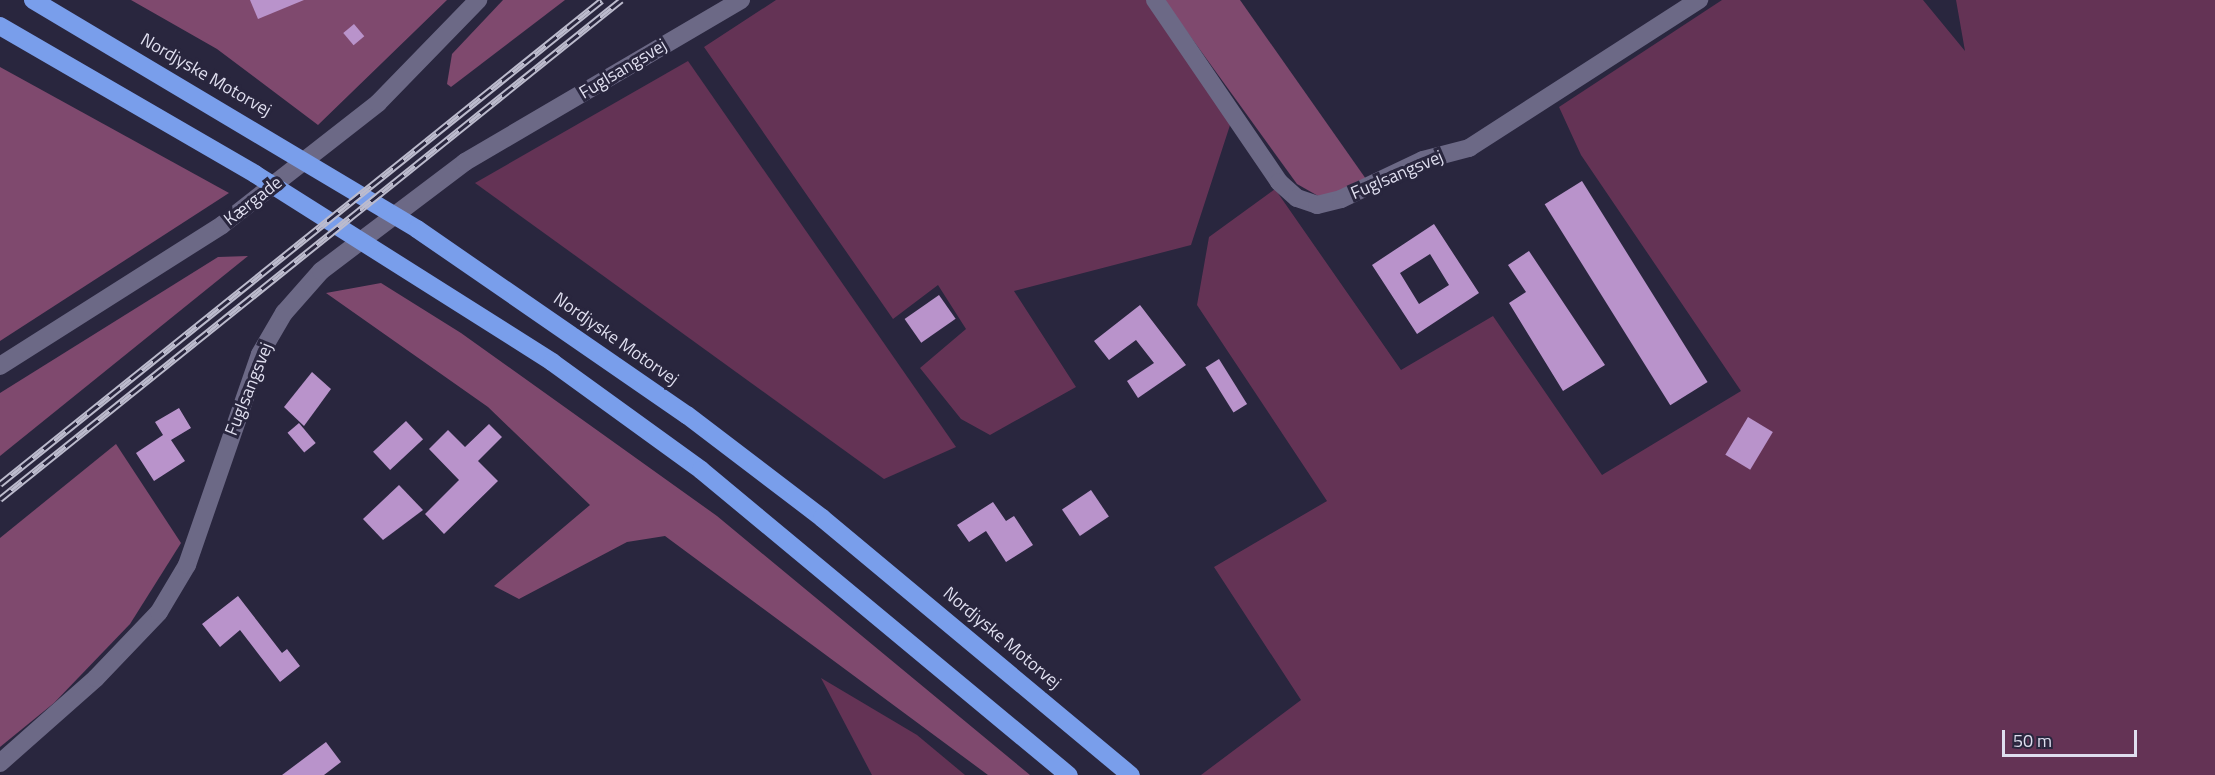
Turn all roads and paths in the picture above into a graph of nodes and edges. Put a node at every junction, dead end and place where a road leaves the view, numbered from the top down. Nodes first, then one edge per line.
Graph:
1 (33, 0) edge
2 (478, 0) edge
3 (741, 0) edge
4 (1155, 0) edge
5 (1699, 0) edge
6 (0, 26) edge
7 (0, 366) edge
8 (977, 695) junction
9 (0, 763) edge
10 (1063, 775) edge
11 (1070, 775) edge
12 (1131, 775) edge

1 - 12 highway, Nordjyske Motorvej
2 - 7 street, Kærgade
3 - 9 street, Fuglsangsvej
4 - 5 street, Fuglsangsvej
6 - 8 highway
8 - 10 highway
8 - 11 highway

